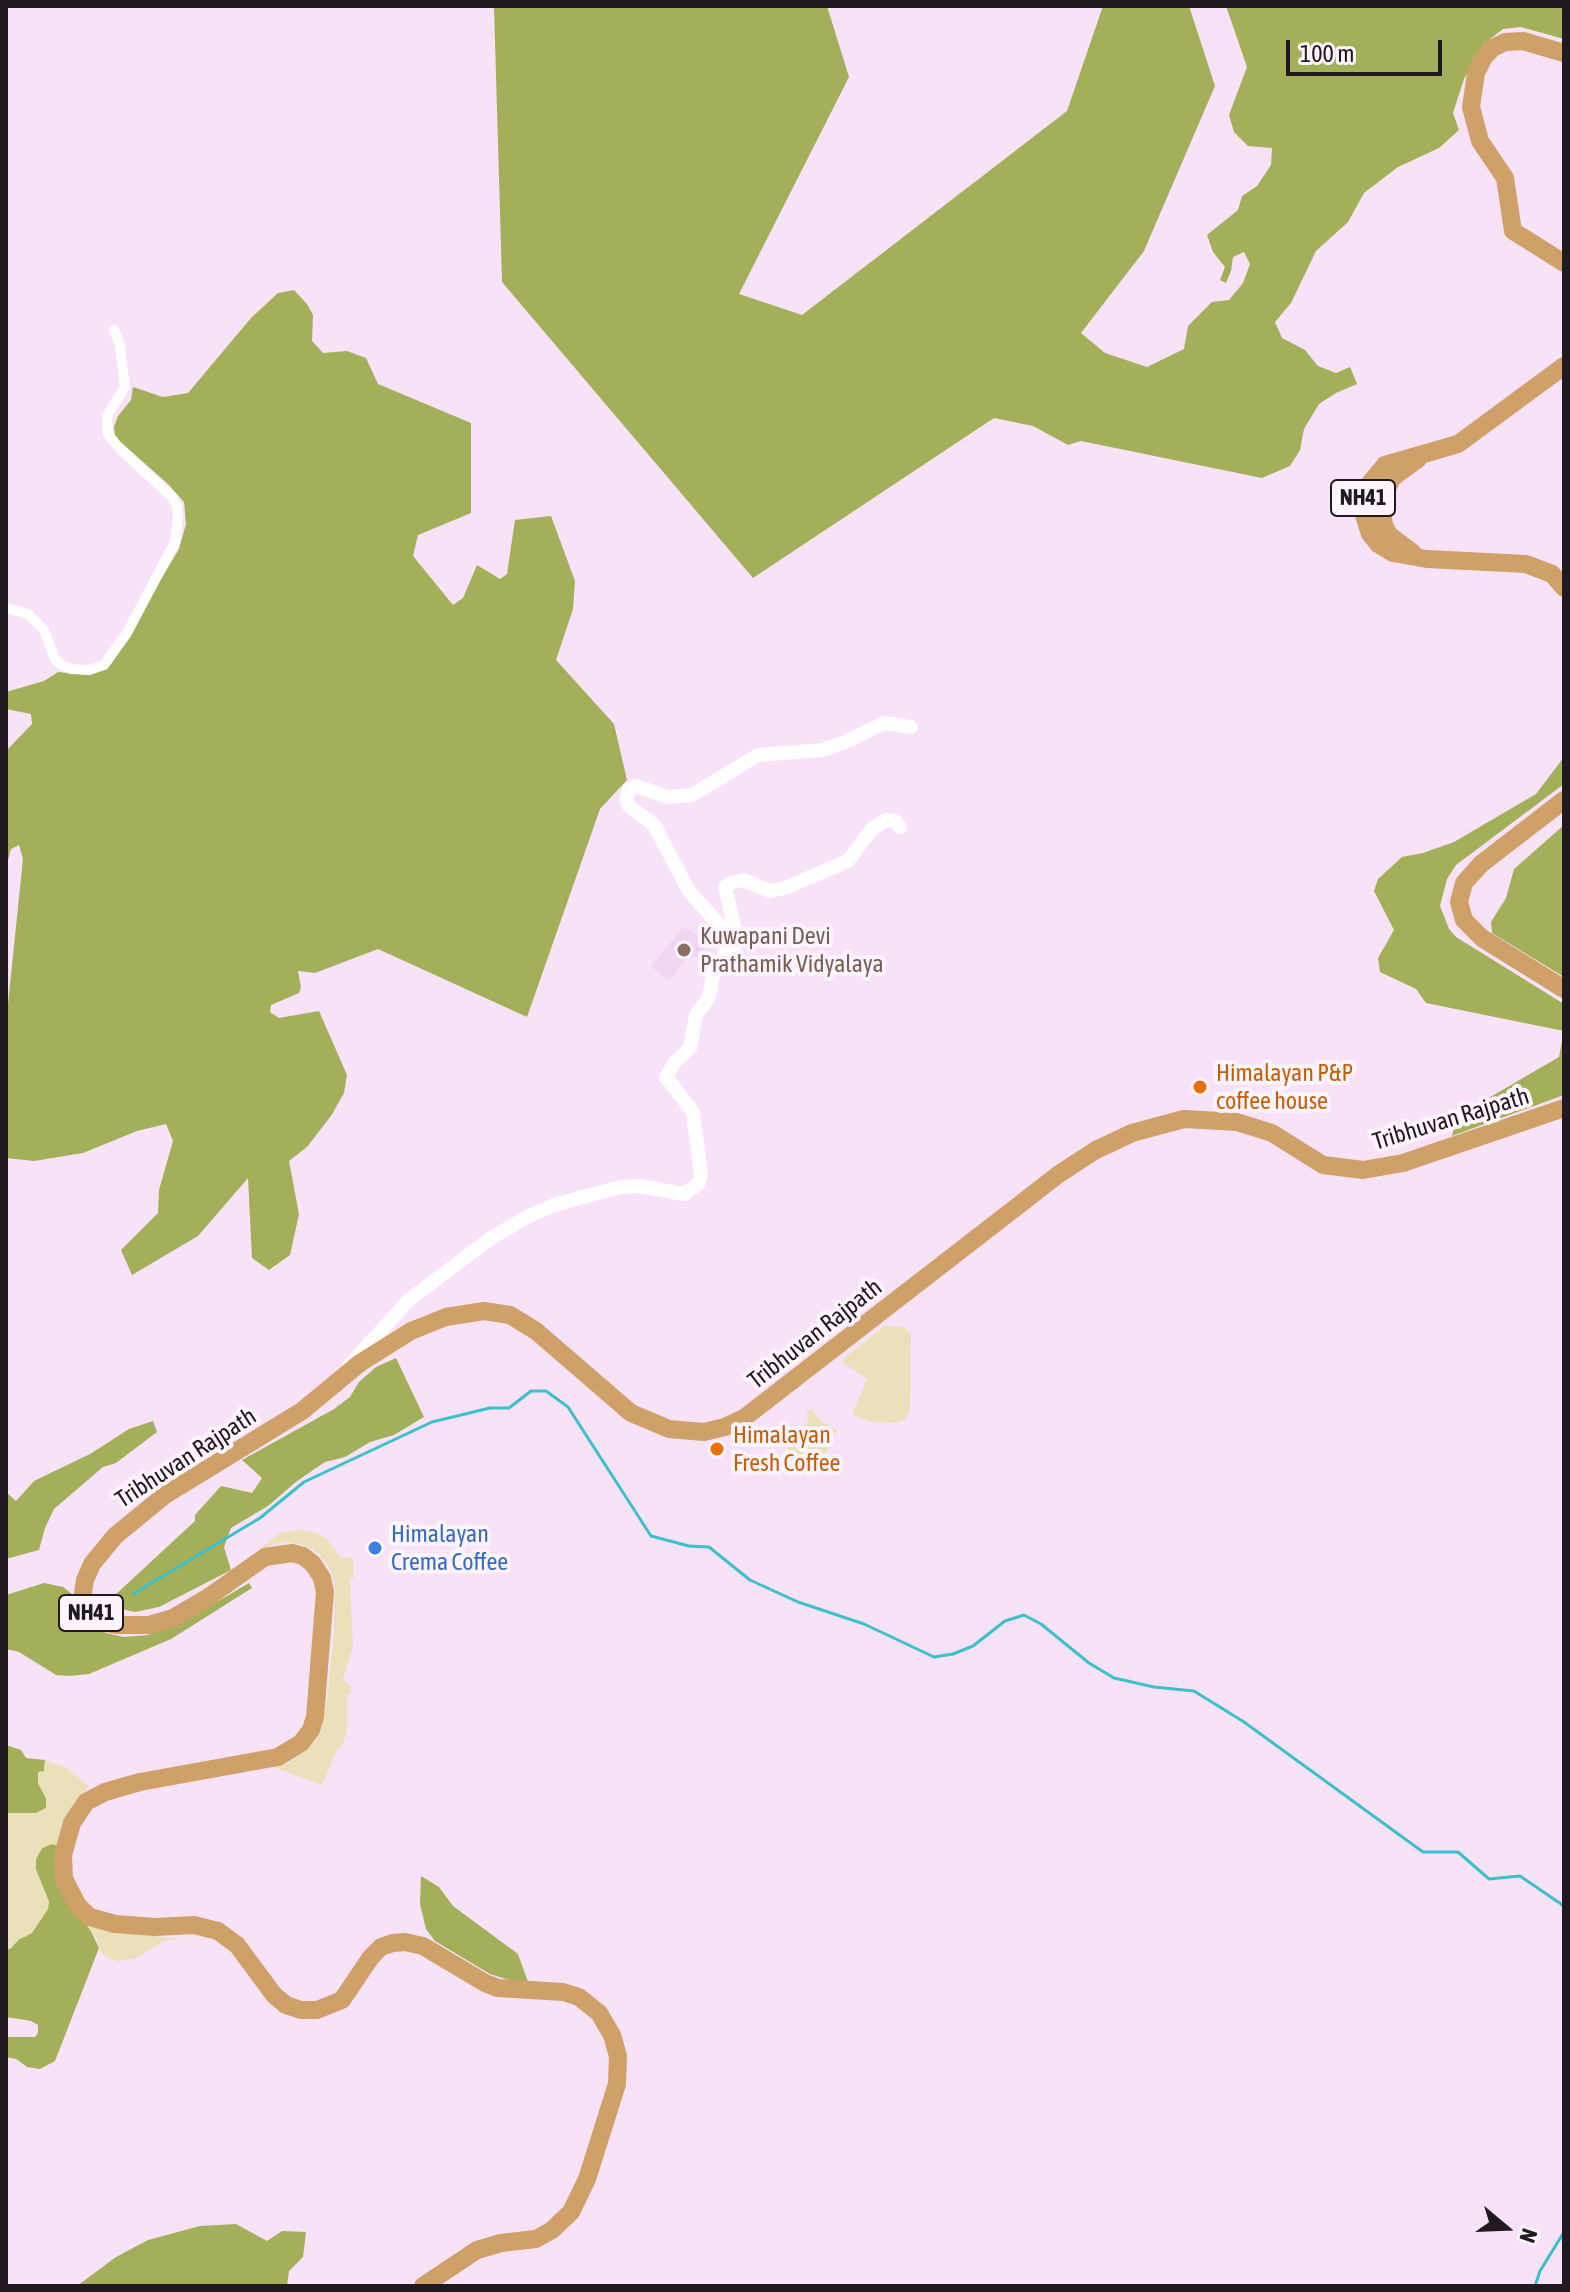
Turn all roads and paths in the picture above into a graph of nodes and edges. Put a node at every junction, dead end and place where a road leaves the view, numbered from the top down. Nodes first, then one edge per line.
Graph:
1 (1564, 53) edge
2 (1564, 263) edge
3 (114, 330) dead end
4 (1564, 366) edge
5 (1564, 588) edge
6 (6, 608) edge
7 (911, 727) dead end
8 (1564, 800) edge
9 (900, 827) dead end
10 (722, 961) junction
11 (1564, 989) edge
12 (1564, 1108) edge
13 (329, 1390) junction
14 (423, 2286) edge

1 - 2 highway
3 - 6 street
4 - 5 highway, NH41
7 - 10 street
8 - 11 highway
9 - 10 street
10 - 13 street
12 - 13 highway, Tribhuvan Rajpath / NH41
13 - 14 highway, Tribhuvan Rajpath / NH41

